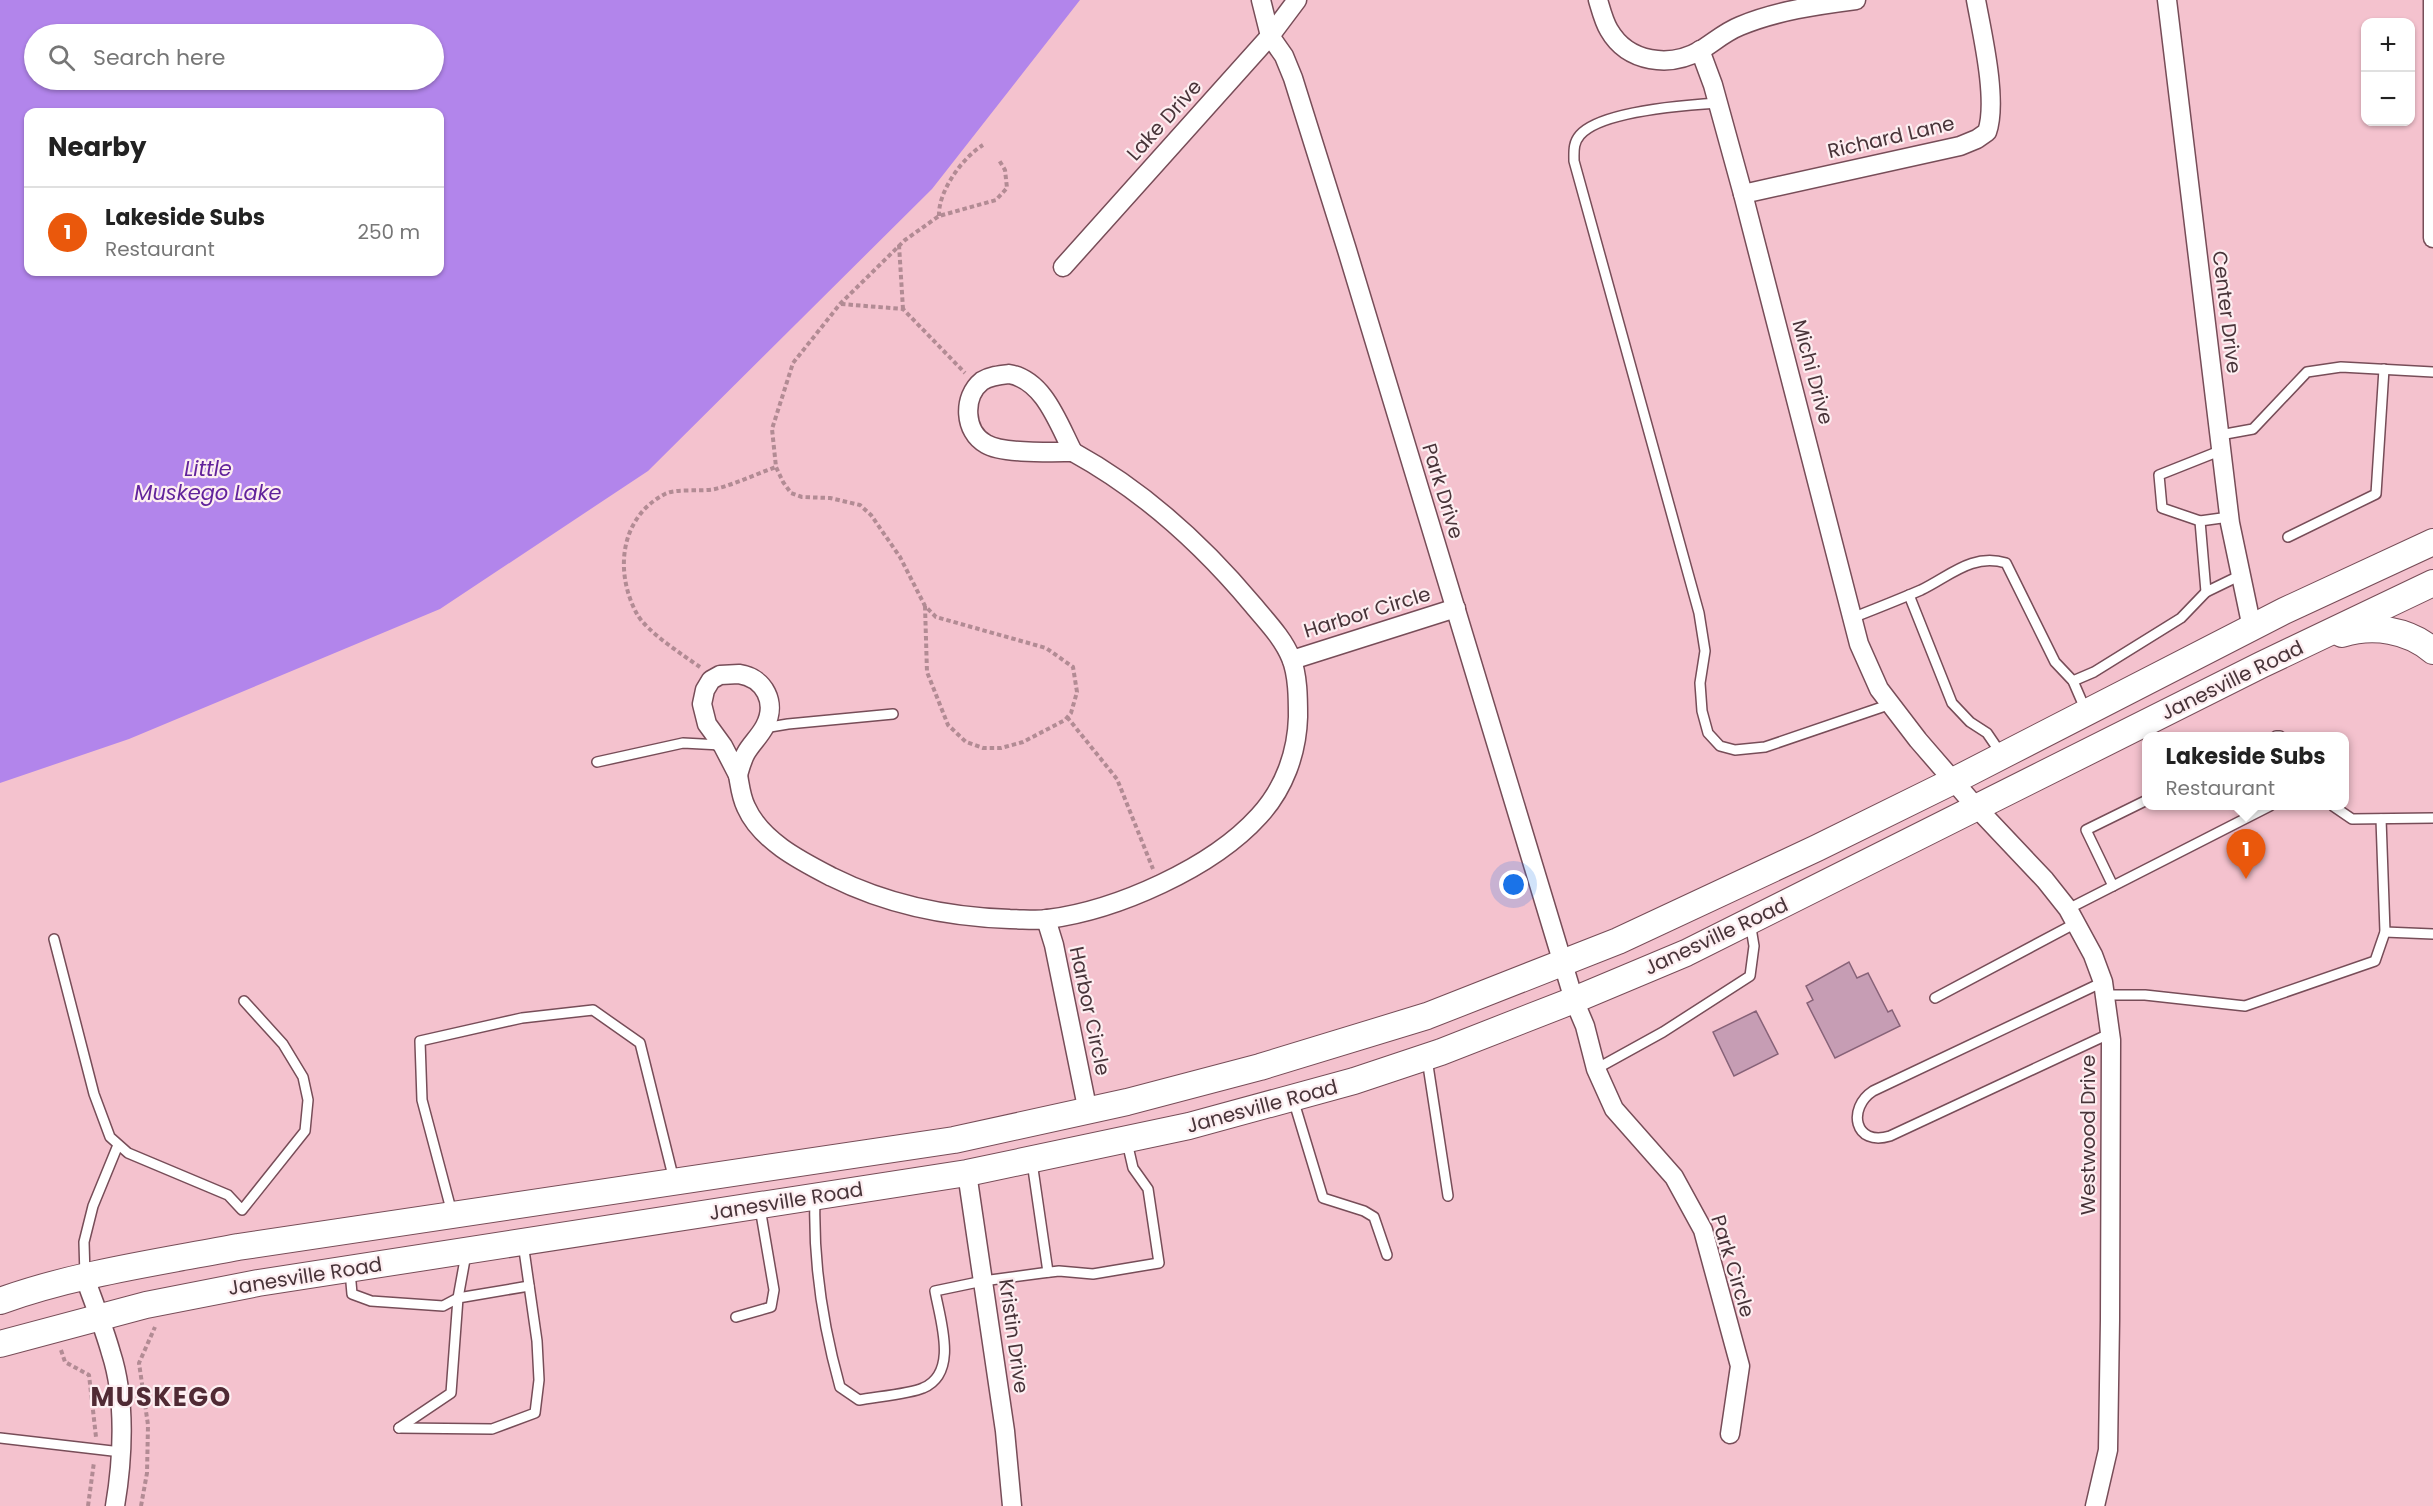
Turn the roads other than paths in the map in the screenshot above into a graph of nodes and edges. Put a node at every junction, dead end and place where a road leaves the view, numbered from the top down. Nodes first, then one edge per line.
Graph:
1 (1261, 0) edge
2 (1297, 0) edge
3 (1598, 0) edge
4 (1856, 0) edge
5 (1976, 0) edge
6 (2167, 0) edge
7 (2433, 0) edge
8 (1270, 36) junction
9 (1700, 50) junction
10 (1718, 103) junction
11 (1743, 194) junction
12 (2432, 208) edge
13 (2433, 238) edge
14 (1063, 267) dead end
15 (2384, 369) junction
16 (2433, 372) edge
17 (2221, 442) junction
18 (1073, 452) junction
19 (2229, 517) junction
20 (2200, 521) junction
21 (2288, 537) dead end
22 (2433, 542) edge
23 (2241, 575) junction
24 (2433, 583) edge
25 (2206, 592) junction
26 (1908, 595) junction
27 (1456, 608) junction
28 (1852, 618) junction
29 (2252, 628) junction
30 (2296, 648) junction
31 (2433, 651) edge
32 (1292, 660) junction
33 (2073, 681) junction
34 (1891, 704) junction
35 (2094, 709) junction
36 (894, 714) dead end
37 (764, 728) junction
38 (2117, 736) junction
39 (723, 746) junction
40 (2003, 756) junction
41 (597, 762) dead end
42 (738, 775) junction
43 (1953, 781) junction
44 (2142, 802) edge
45 (1976, 807) junction
46 (2262, 810) edge
47 (2339, 810) edge
48 (2433, 818) edge
49 (2381, 819) junction
50 (2113, 886) junction
51 (2072, 916) junction
52 (1046, 920) junction
53 (1750, 922) junction
54 (2385, 932) junction
55 (2433, 934) edge
56 (54, 939) dead end
57 (1563, 963) junction
58 (2104, 989) junction
59 (1935, 998) dead end
60 (1574, 1000) junction
61 (244, 1001) dead end
62 (2111, 1033) junction
63 (1427, 1057) junction
64 (1596, 1069) junction
65 (1293, 1099) junction
66 (1079, 1113) junction
67 (1153, 1134) junction
68 (1126, 1140) junction
69 (118, 1145) junction
70 (904, 1148) junction
71 (1023, 1162) junction
72 (967, 1173) junction
73 (675, 1182) junction
74 (1448, 1196) dead end
75 (815, 1197) junction
76 (759, 1205) junction
77 (501, 1209) junction
78 (453, 1216) junction
79 (682, 1217) junction
80 (343, 1232) junction
81 (515, 1243) junction
82 (466, 1251) junction
83 (1387, 1255) dead end
84 (350, 1269) junction
85 (1048, 1272) junction
86 (85, 1278) junction
87 (983, 1281) junction
88 (529, 1286) junction
89 (458, 1298) junction
90 (0, 1301) edge
91 (99, 1317) junction
92 (736, 1317) dead end
93 (0, 1344) edge
94 (1730, 1434) dead end
95 (0, 1438) edge
96 (122, 1452) junction
97 (116, 1506) edge
98 (1012, 1506) edge
99 (2095, 1506) edge

1 - 8 street, Park Drive
2 - 8 street, Lake Drive
3 - 9 street
4 - 9 street
5 - 11 street, Richard Lane
6 - 17 street, Center Drive
7 - 12 street
8 - 14 street, Lake Drive
8 - 27 street, Park Drive
9 - 10 street, Michi Drive
10 - 11 street, Michi Drive
10 - 34 lane
11 - 28 street, Michi Drive
12 - 13 street
15 - 16 lane
15 - 17 lane
15 - 21 lane
17 - 19 street, Center Drive
17 - 20 lane
18 - 18 street, Harbor Circle
18 - 32 street, Harbor Circle
19 - 20 lane
19 - 23 street, Center Drive
20 - 25 lane
22 - 29 main road, Janesville Road
23 - 25 lane
23 - 29 street, Center Drive
24 - 30 main road, Janesville Road
25 - 33 lane
26 - 28 lane
26 - 33 lane
26 - 40 lane
27 - 32 street, Harbor Circle
27 - 57 street, Park Drive
28 - 34 street, Michi Drive
29 - 35 main road, Janesville Road
30 - 31 main road
30 - 38 main road, Janesville Road
32 - 52 street, Harbor Circle
33 - 35 lane
34 - 43 street, Michi Drive
35 - 38 main road
35 - 40 main road, Janesville Road
36 - 37 lane
37 - 39 street, Harbor Circle
37 - 42 street
38 - 45 main road, Janesville Road
39 - 41 lane
39 - 42 street, Harbor Circle
40 - 43 main road, Janesville Road
42 - 52 street, Harbor Circle
43 - 45 street, Michi Drive
43 - 57 main road, Janesville Road
44 - 50 lane
45 - 51 street, Westwood Drive
45 - 53 main road, Janesville Road
46 - 50 lane
47 - 49 lane
48 - 49 lane
49 - 54 lane
50 - 51 lane
51 - 58 street, Westwood Drive
51 - 59 lane
52 - 66 street, Harbor Circle
53 - 60 main road, Janesville Road
53 - 64 lane
54 - 55 lane
54 - 58 lane
56 - 69 lane
57 - 60 street, Park Drive
57 - 66 main road, Janesville Road
58 - 62 street, Westwood Drive
58 - 62 lane
60 - 63 main road, Janesville Road
60 - 64 street, Park Circle
61 - 69 lane
62 - 99 street, Westwood Drive
63 - 65 main road, Janesville Road
63 - 74 lane
64 - 94 street, Park Circle
65 - 67 main road, Janesville Road
65 - 83 lane
66 - 67 main road
66 - 70 main road, Janesville Road
66 - 71 main road
66 - 72 main road
67 - 68 main road, Janesville Road
68 - 71 main road, Janesville Road
68 - 85 lane
69 - 86 lane
70 - 72 main road
70 - 73 main road, Janesville Road
71 - 72 main road, Janesville Road
71 - 85 lane
72 - 75 main road, Janesville Road
72 - 87 street, Kristin Drive
73 - 77 main road, Janesville Road
73 - 78 lane
73 - 79 main road
75 - 76 main road, Janesville Road
75 - 87 lane
76 - 79 main road, Janesville Road
76 - 92 lane
77 - 78 main road, Janesville Road
77 - 81 main road
78 - 80 main road, Janesville Road
79 - 81 main road, Janesville Road
80 - 84 main road
80 - 86 main road, Janesville Road
81 - 82 main road, Janesville Road
81 - 88 lane
82 - 84 main road, Janesville Road
82 - 89 lane
84 - 89 lane
84 - 91 main road, Janesville Road
85 - 87 lane
86 - 90 main road, Janesville Road
86 - 91 street
87 - 98 street, Kristin Drive
88 - 89 lane
88 - 89 lane
91 - 93 main road, Janesville Road
91 - 96 street
95 - 96 lane
96 - 97 street

